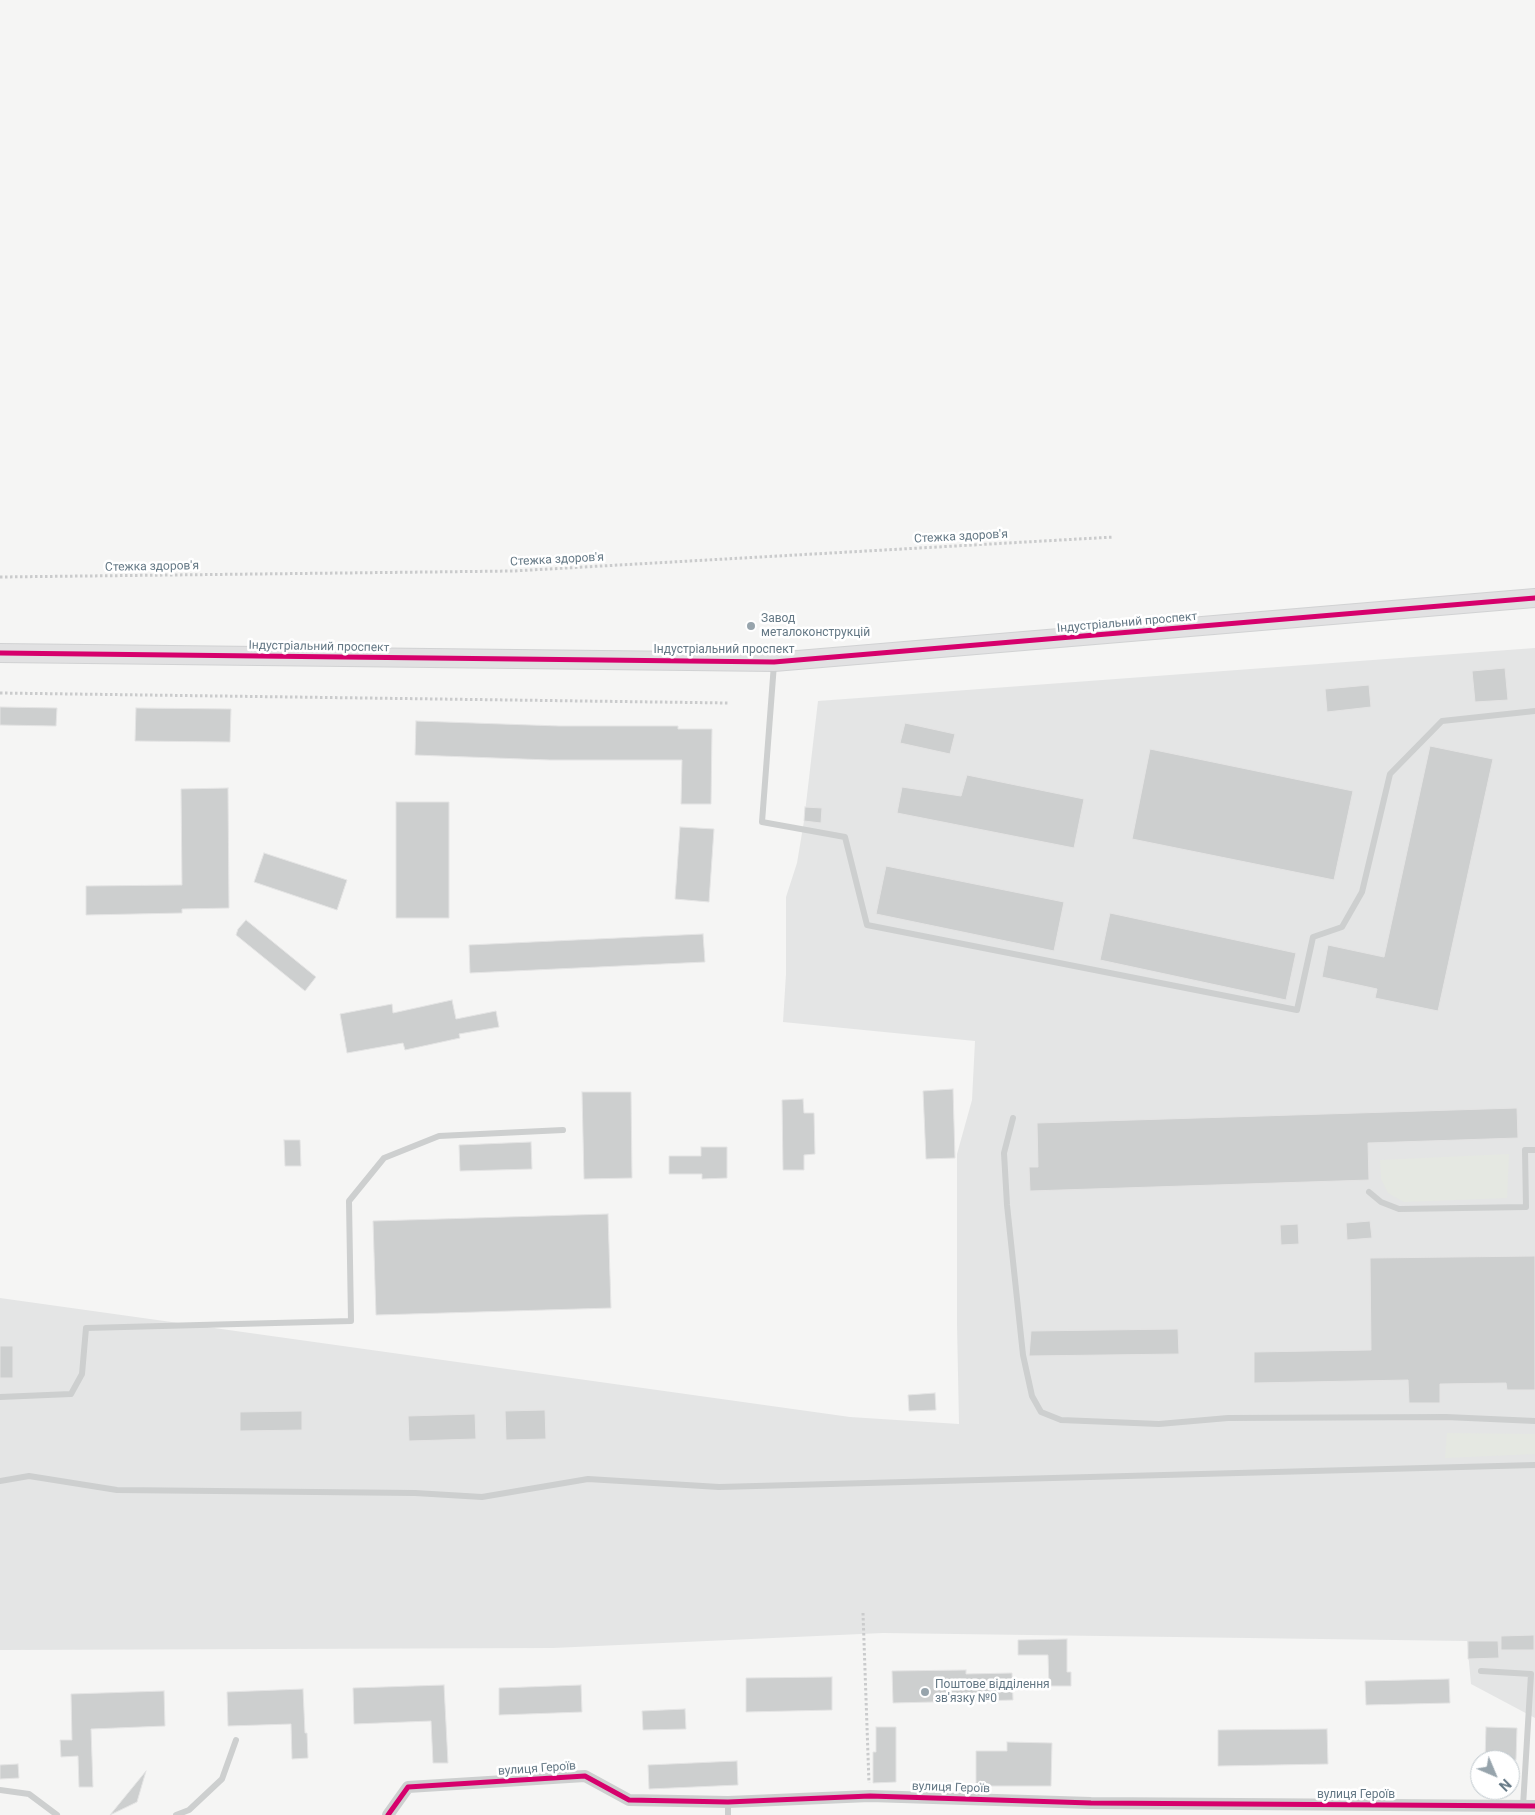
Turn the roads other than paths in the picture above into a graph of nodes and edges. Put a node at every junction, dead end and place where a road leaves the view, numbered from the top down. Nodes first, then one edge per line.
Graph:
1 (1535, 598) edge
2 (0, 653) edge
3 (774, 662) junction
4 (1535, 711) edge
5 (1013, 1118) dead end
6 (563, 1130) dead end
7 (1535, 1150) edge
8 (1369, 1192) dead end
9 (0, 1397) edge
10 (1535, 1421) edge
11 (1535, 1465) edge
12 (0, 1481) edge
13 (1481, 1671) dead end
14 (1532, 1704) edge
15 (236, 1740) dead end
16 (0, 1790) edge
17 (1529, 1806) edge
18 (728, 1809) edge
19 (57, 1815) edge
20 (176, 1815) edge
21 (388, 1815) edge

1 - 3 street, Індустріальний проспект
2 - 3 street, Індустріальний проспект
3 - 4 lane
5 - 10 lane
6 - 9 lane
7 - 8 lane
11 - 12 lane
13 - 14 lane
14 - 17 lane
15 - 20 lane
16 - 19 lane
17 - 18 street, вулиця Героїв
18 - 21 street, вулиця Героїв

